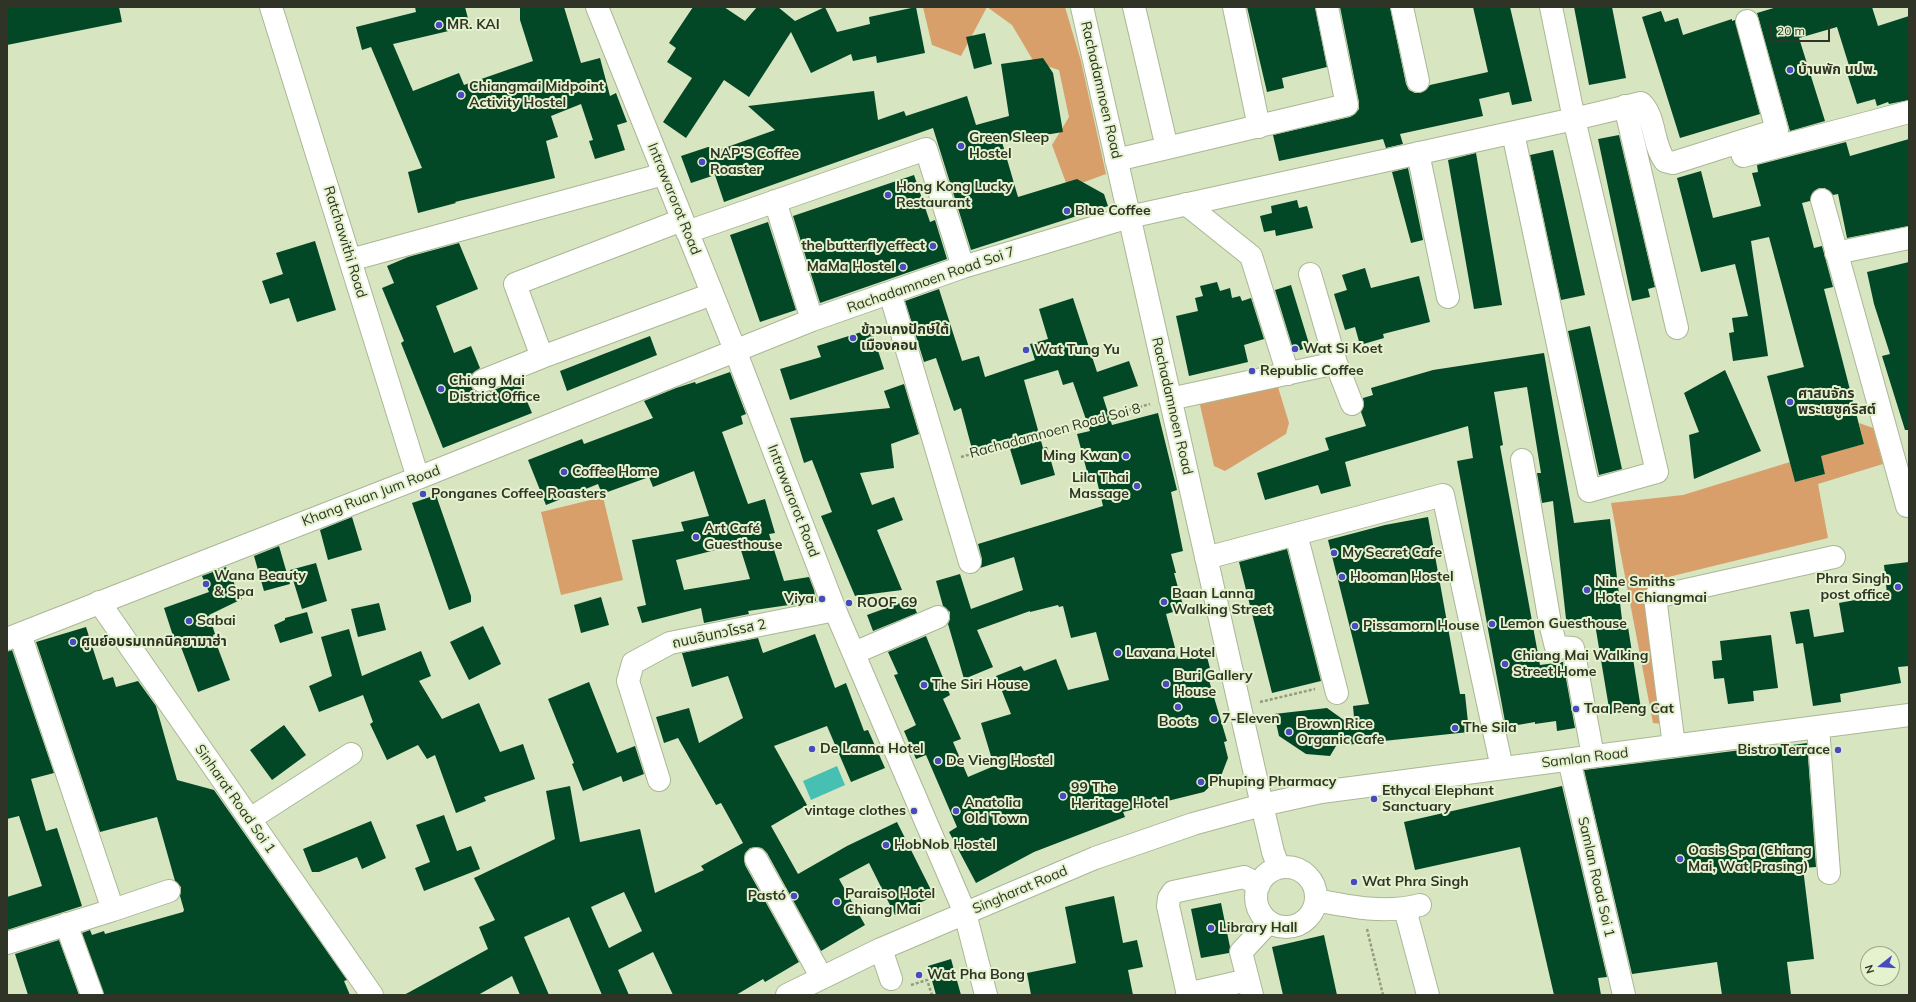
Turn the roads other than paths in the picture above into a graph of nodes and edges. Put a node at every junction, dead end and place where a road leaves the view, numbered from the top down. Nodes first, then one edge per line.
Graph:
1 (271, 7) edge
2 (597, 7) edge
3 (1082, 7) edge
4 (1134, 7) edge
5 (1234, 7) edge
6 (1327, 7) edge
7 (1402, 7) edge
8 (1551, 7) edge
9 (1747, 21) dead end
10 (1418, 80) dead end
11 (1625, 106) junction
12 (1909, 112) edge
13 (1574, 119) junction
14 (1258, 127) junction
15 (1513, 132) junction
16 (1739, 142) junction
17 (1167, 148) junction
18 (1418, 153) junction
19 (1116, 160) junction
20 (664, 174) junction
21 (1822, 200) dead end
22 (775, 201) junction
23 (1186, 204) junction
24 (1129, 217) junction
25 (685, 226) junction
26 (1909, 238) edge
27 (1836, 253) junction
28 (350, 260) junction
29 (963, 267) junction
30 (1310, 274) dead end
31 (890, 293) junction
32 (712, 294) junction
33 (1448, 297) dead end
34 (812, 320) junction
35 (1677, 328) dead end
36 (735, 350) junction
37 (542, 357) junction
38 (1336, 363) junction
39 (1288, 374) junction
40 (482, 381) dead end
41 (1170, 399) junction
42 (1352, 404) dead end
43 (1522, 460) dead end
44 (418, 478) junction
45 (1907, 506) dead end
46 (1296, 534) junction
47 (1206, 558) junction
48 (1834, 558) dead end
49 (970, 562) dead end
50 (99, 602) junction
51 (835, 610) junction
52 (938, 617) dead end
53 (14, 637) edge
54 (854, 653) junction
55 (1336, 689) road end
56 (1909, 715) edge
57 (1818, 727) junction
58 (1674, 746) junction
59 (351, 754) dead end
60 (1593, 756) junction
61 (1568, 760) junction
62 (1502, 768) junction
63 (658, 780) dead end
64 (1262, 805) junction
65 (250, 820) junction
66 (756, 859) dead end
67 (1279, 868) junction
68 (1829, 873) dead end
69 (1259, 885) junction
70 (169, 891) dead end
71 (1000, 898) junction
72 (1316, 900) junction
73 (113, 910) junction
74 (965, 913) junction
75 (1269, 922) junction
76 (66, 924) junction
77 (972, 941) junction
78 (7, 943) edge
79 (882, 949) junction
80 (822, 978) junction
81 (891, 979) dead end
82 (1250, 988) edge
83 (92, 995) edge
84 (372, 995) edge
85 (787, 995) edge
86 (986, 995) edge
87 (1187, 995) edge
88 (1428, 995) edge
89 (1624, 995) edge

1 - 28 street, Ratchawithi Road
2 - 20 street, Intrawarorot Road
3 - 19 street, Rachadamnoen Road
4 - 17 street
5 - 14 street
6 - 14 street
7 - 10 street
8 - 13 street
9 - 16 street
11 - 13 street, Rachadamnoen Road Soi 7
11 - 16 street, Rachadamnoen Road Soi 7
11 - 35 street
12 - 16 street
13 - 15 street, Rachadamnoen Road Soi 7
13 - 15 street
14 - 17 street
15 - 18 street, Rachadamnoen Road Soi 7
17 - 19 street
18 - 23 street, Rachadamnoen Road Soi 7
18 - 33 street
19 - 24 street, Rachadamnoen Road
20 - 25 street, Intrawarorot Road
20 - 28 street
21 - 27 street
22 - 25 street
22 - 29 street
22 - 34 street
23 - 24 street, Rachadamnoen Road Soi 7
23 - 39 street
24 - 29 street, Rachadamnoen Road Soi 7
24 - 41 street, Rachadamnoen Road
25 - 32 street, Intrawarorot Road
25 - 37 street
26 - 27 street
27 - 45 street
28 - 44 street, Ratchawithi Road
29 - 31 street, Rachadamnoen Road Soi 7
30 - 38 street
31 - 34 street, Rachadamnoen Road Soi 7
31 - 49 street
32 - 36 street, Intrawarorot Road
32 - 37 street
34 - 36 street, Rachadamnoen Road Soi 7
36 - 44 street, Khang Ruan Jum Road
36 - 51 street, Intrawarorot Road
37 - 40 street
38 - 39 street
38 - 42 street
39 - 41 street
41 - 47 street, Rachadamnoen Road
43 - 60 street
44 - 50 street, Khang Ruan Jum Road
46 - 47 street
46 - 55 street
46 - 62 street
47 - 64 street, Rachadamnoen Road
48 - 58 street
50 - 53 street, Khang Ruan Jum Road
50 - 65 street, Sinharat Road Soi 1
51 - 54 street, Intrawarorot Road
51 - 63 street, ถนนอินทวโรรส 2
52 - 54 street
53 - 73 street
54 - 74 street, Intrawarorot Road
56 - 57 street, Samlan Road
57 - 58 street, Samlan Road
57 - 68 street
58 - 60 street, Samlan Road
59 - 65 street
60 - 61 street, Samlan Road
61 - 62 street, Samlan Road
61 - 89 street, Samlan Road Soi 1
62 - 64 street, Samlan Road
64 - 67 street, Rachadamnoen Road
64 - 71 street, Singharat Road
65 - 84 street, Sinharat Road Soi 1
66 - 80 street
67 - 69 street
67 - 72 street
69 - 75 street
69 - 87 street
70 - 73 street
71 - 74 street, Singharat Road
71 - 77 street
72 - 75 street
72 - 88 street
73 - 76 street
74 - 77 street, Intrawarorot Road
74 - 79 street, Singharat Road
75 - 82 street
76 - 78 street
76 - 83 street
77 - 86 street, Intrawarorot Road
79 - 80 street, Singharat Road
79 - 81 street
80 - 85 street, Singharat Road
82 - 87 street

